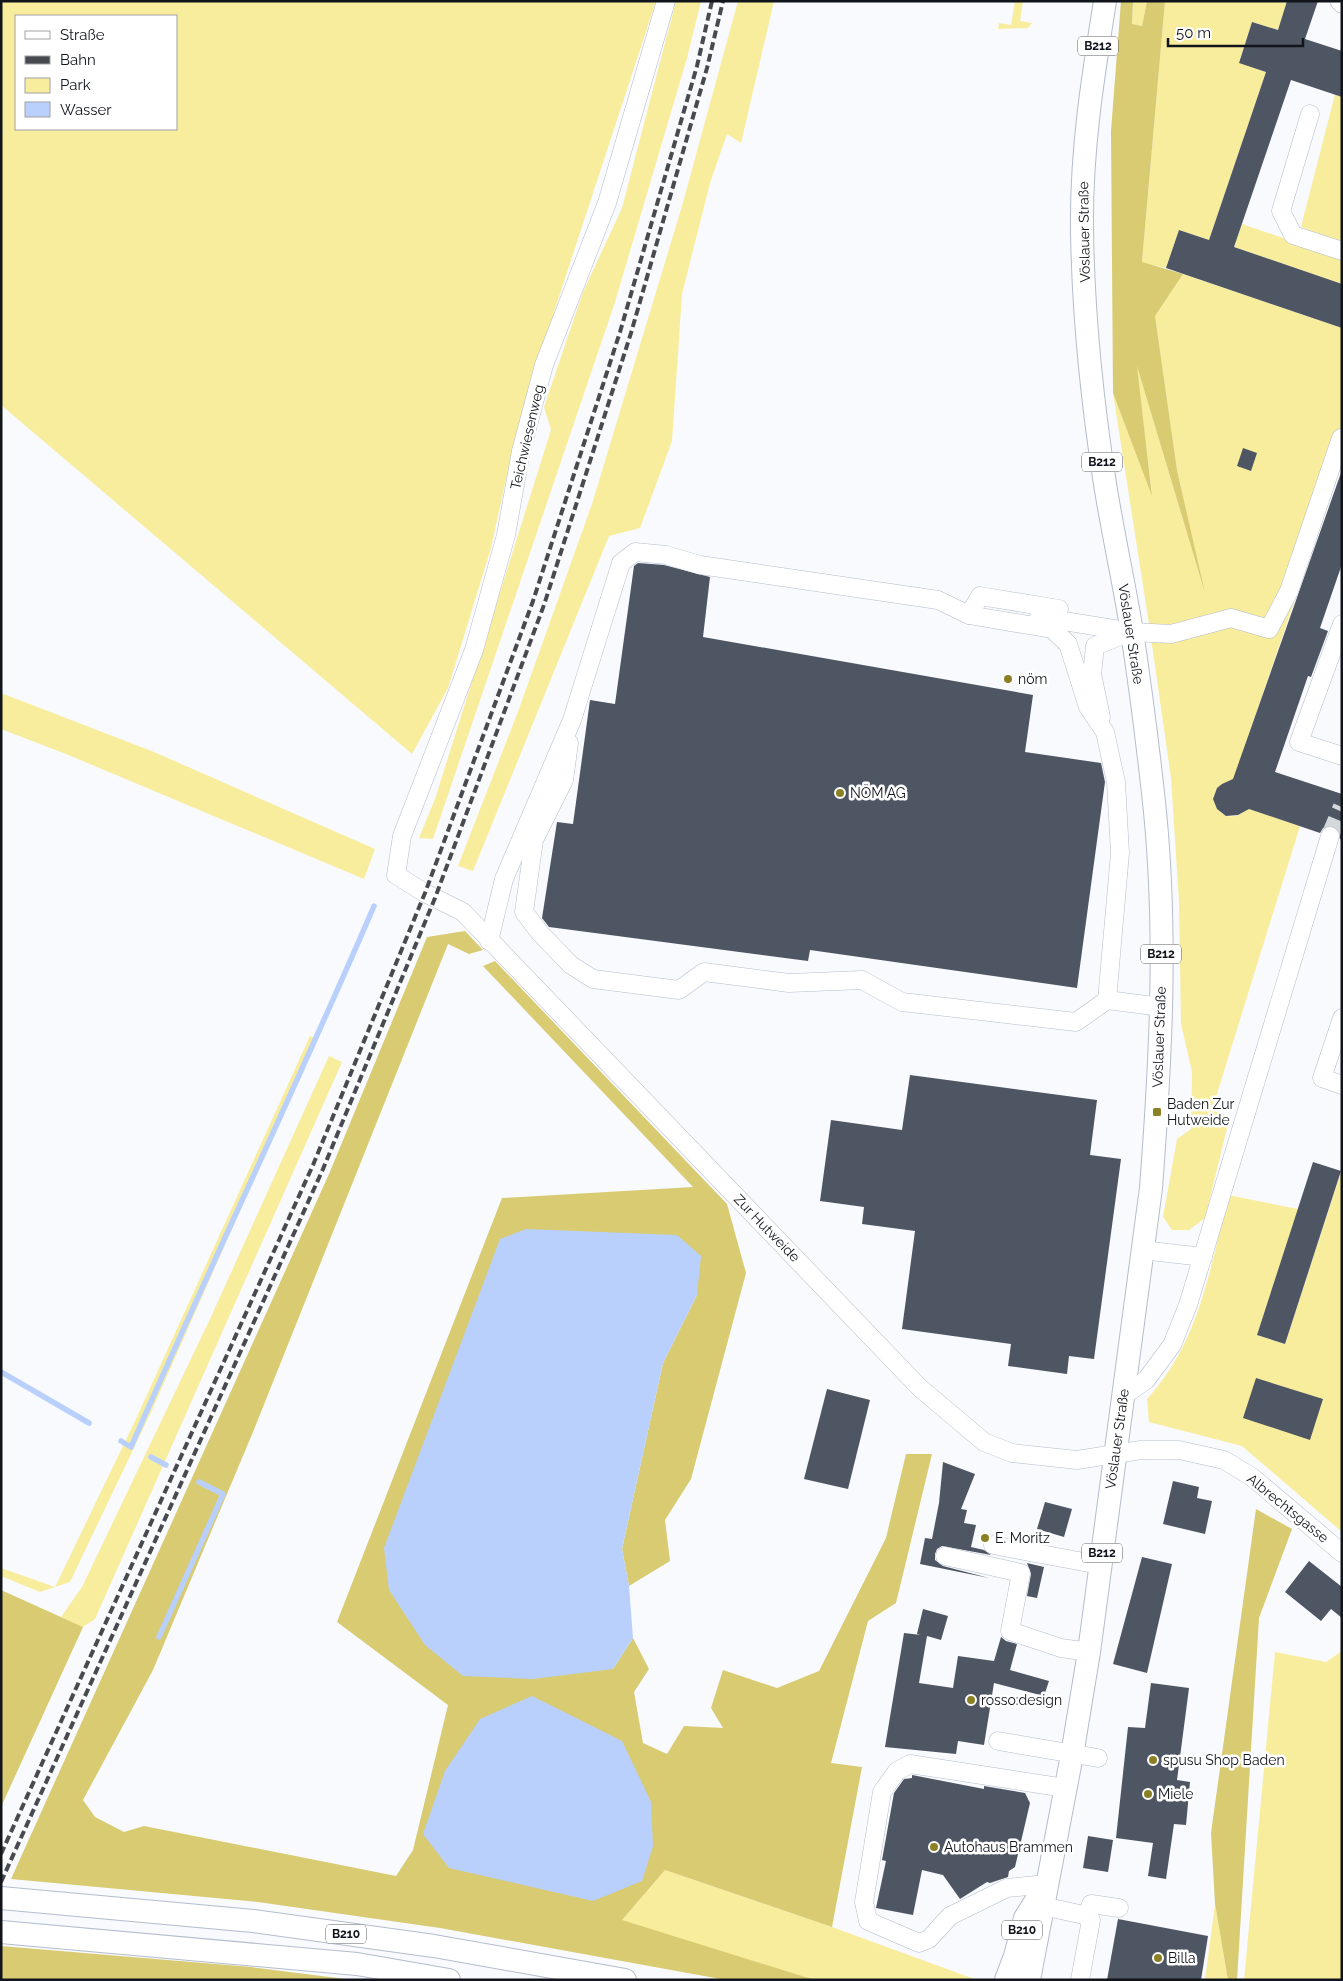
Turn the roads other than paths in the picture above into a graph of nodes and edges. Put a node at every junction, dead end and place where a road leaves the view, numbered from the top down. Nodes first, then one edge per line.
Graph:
1 (666, 1) edge
2 (1105, 1) edge
3 (1339, 1) edge
4 (1342, 4) edge
5 (1310, 114) dead end
6 (1342, 251) edge
7 (1341, 438) edge
8 (969, 615) junction
9 (1342, 624) edge
10 (1132, 632) junction
11 (572, 720) junction
12 (1105, 732) junction
13 (1342, 756) edge
14 (1330, 836) tunnel mouth
15 (463, 912) joint
16 (490, 941) junction
17 (1107, 1000) junction
18 (1162, 1007) junction
19 (1342, 1018) edge
20 (1342, 1085) edge
21 (1142, 1250) junction
22 (1203, 1257) junction
23 (1123, 1396) junction
24 (1115, 1455) junction
25 (993, 1544) dead end
26 (1342, 1553) edge
27 (945, 1556) dead end
28 (1100, 1565) junction
29 (1089, 1652) junction
30 (998, 1741) dead end
31 (1072, 1755) junction
32 (1098, 1758) dead end
33 (1066, 1788) junction
34 (1047, 1884) junction
35 (1, 1898) edge
36 (1044, 1906) junction
37 (1119, 1908) dead end
38 (1088, 1916) junction
39 (1, 1932) edge
40 (449, 1980) edge
41 (625, 1980) edge
42 (1006, 1980) edge
43 (1029, 1980) edge
44 (1080, 1980) edge

1 - 15 street, Teichwiesenweg
2 - 10 main road, Vöslauer Straße / B212
3 - 4 street
5 - 6 street
7 - 10 street
8 - 10 street
8 - 11 street
8 - 12 street
9 - 13 street
10 - 12 street
10 - 18 main road, Vöslauer Straße / B212
11 - 16 street
11 - 17 street
12 - 17 street
14 - 22 street
15 - 16 street, Zur Hutweide
16 - 24 street, Zur Hutweide
17 - 18 street
18 - 21 main road, Vöslauer Straße / B212
19 - 20 street
21 - 22 street
21 - 23 main road, Vöslauer Straße / B212
22 - 23 street
23 - 24 main road, Vöslauer Straße / B212
24 - 26 street, Albrechtsgasse
24 - 28 main road, Vöslauer Straße / B212
25 - 28 street
27 - 29 street
28 - 29 main road, Vöslauer Straße / B212
29 - 31 main road, Vöslauer Straße / B212
30 - 31 street
31 - 32 street
31 - 33 main road, Vöslauer Straße / B212
33 - 34 main road, Vöslauer Straße / B212
33 - 34 street
34 - 36 main road, Vöslauer Straße / B212
34 - 42 main road, B210
35 - 41 main road, B210
36 - 38 street
36 - 43 main road, Vöslauer Straße / B212
37 - 38 street
38 - 44 street
39 - 40 main road, B210

